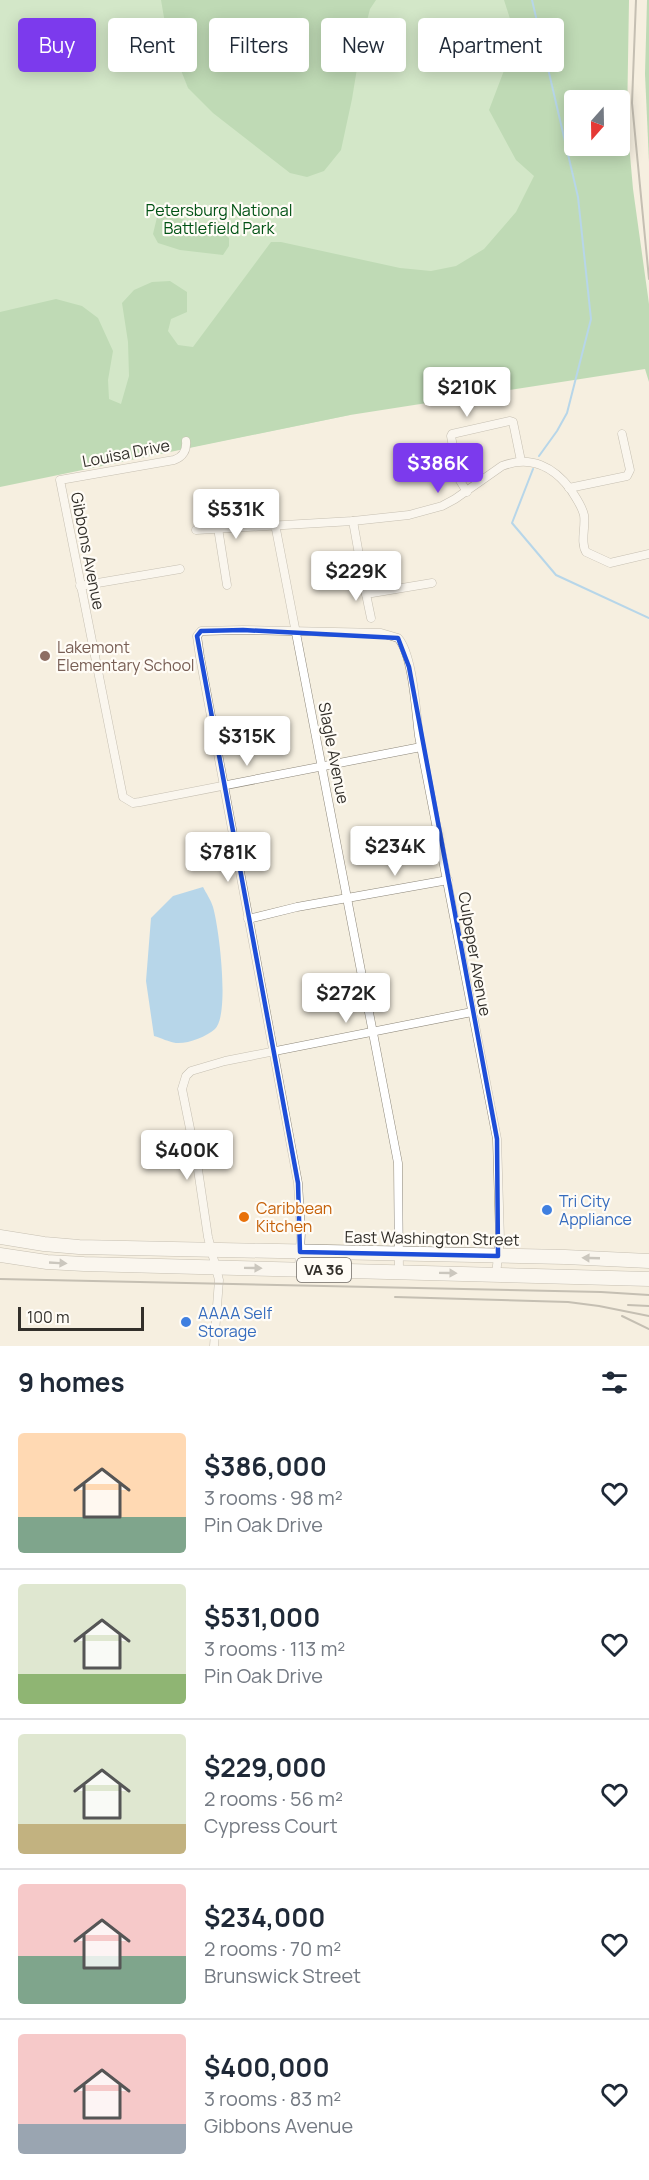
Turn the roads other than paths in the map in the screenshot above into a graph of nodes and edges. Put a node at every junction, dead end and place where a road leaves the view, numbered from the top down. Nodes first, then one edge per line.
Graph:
1 (622, 434) dead end
2 (186, 441) dead end
3 (521, 461) junction
4 (60, 480) joint
5 (569, 488) junction
6 (467, 492) junction
7 (352, 521) junction
8 (275, 524) junction
9 (218, 528) junction
10 (196, 530) dead end
11 (649, 554) edge
12 (180, 569) dead end
13 (432, 583) dead end
14 (227, 585) dead end
15 (80, 586) junction
16 (366, 594) junction
17 (371, 618) dead end
18 (297, 632) junction
19 (421, 747) junction
20 (323, 766) junction
21 (223, 785) junction
22 (448, 880) junction
23 (348, 899) junction
24 (248, 919) junction
25 (472, 1012) junction
26 (373, 1031) junction
27 (273, 1050) junction
28 (0, 1237) edge
29 (212, 1250) junction
30 (300, 1252) junction
31 (399, 1254) junction
32 (0, 1255) edge
33 (498, 1256) junction
34 (649, 1261) edge
35 (217, 1267) junction
36 (299, 1269) junction
37 (399, 1272) junction
38 (496, 1274) junction
39 (649, 1279) edge
40 (214, 1346) edge

1 - 5 street
2 - 4 street, Louisa Drive
3 - 5 street
3 - 6 street
3 - 6 street
4 - 15 street, Gibbons Avenue
5 - 11 street
6 - 7 street
7 - 8 street
7 - 16 street
8 - 9 street
8 - 18 street, Slagle Avenue
9 - 10 street
9 - 14 street
12 - 15 street
13 - 16 street
15 - 21 street, Gibbons Avenue
16 - 17 street
18 - 19 street, Culpeper Avenue
18 - 20 street, Slagle Avenue
18 - 21 street
19 - 20 street
19 - 22 street, Culpeper Avenue
20 - 21 street
20 - 23 street, Slagle Avenue
21 - 24 street
22 - 23 street
22 - 25 street, Culpeper Avenue
23 - 24 street
23 - 26 street, Slagle Avenue
24 - 27 street
25 - 26 street
25 - 33 street, Culpeper Avenue
26 - 27 street
26 - 31 street, Slagle Avenue
27 - 29 street
27 - 30 street
28 - 29 highway, East Washington Street / VA 36
29 - 30 highway, East Washington Street / VA 36
29 - 35 street
30 - 31 highway, East Washington Street / VA 36
30 - 36 street
31 - 33 highway, East Washington Street / VA 36
31 - 37 street, Slagle Avenue
32 -> 35 highway, East Washington Street / VA 36
34 -> 33 highway, East Washington Street / VA 36
33 - 38 street, Culpeper Avenue
35 -> 36 highway, East Washington Street / VA 36
35 - 40 street
36 - 37 highway, East Washington Street / VA 36
37 -> 38 highway, East Washington Street / VA 36
38 - 39 highway, East Washington Street / VA 36

